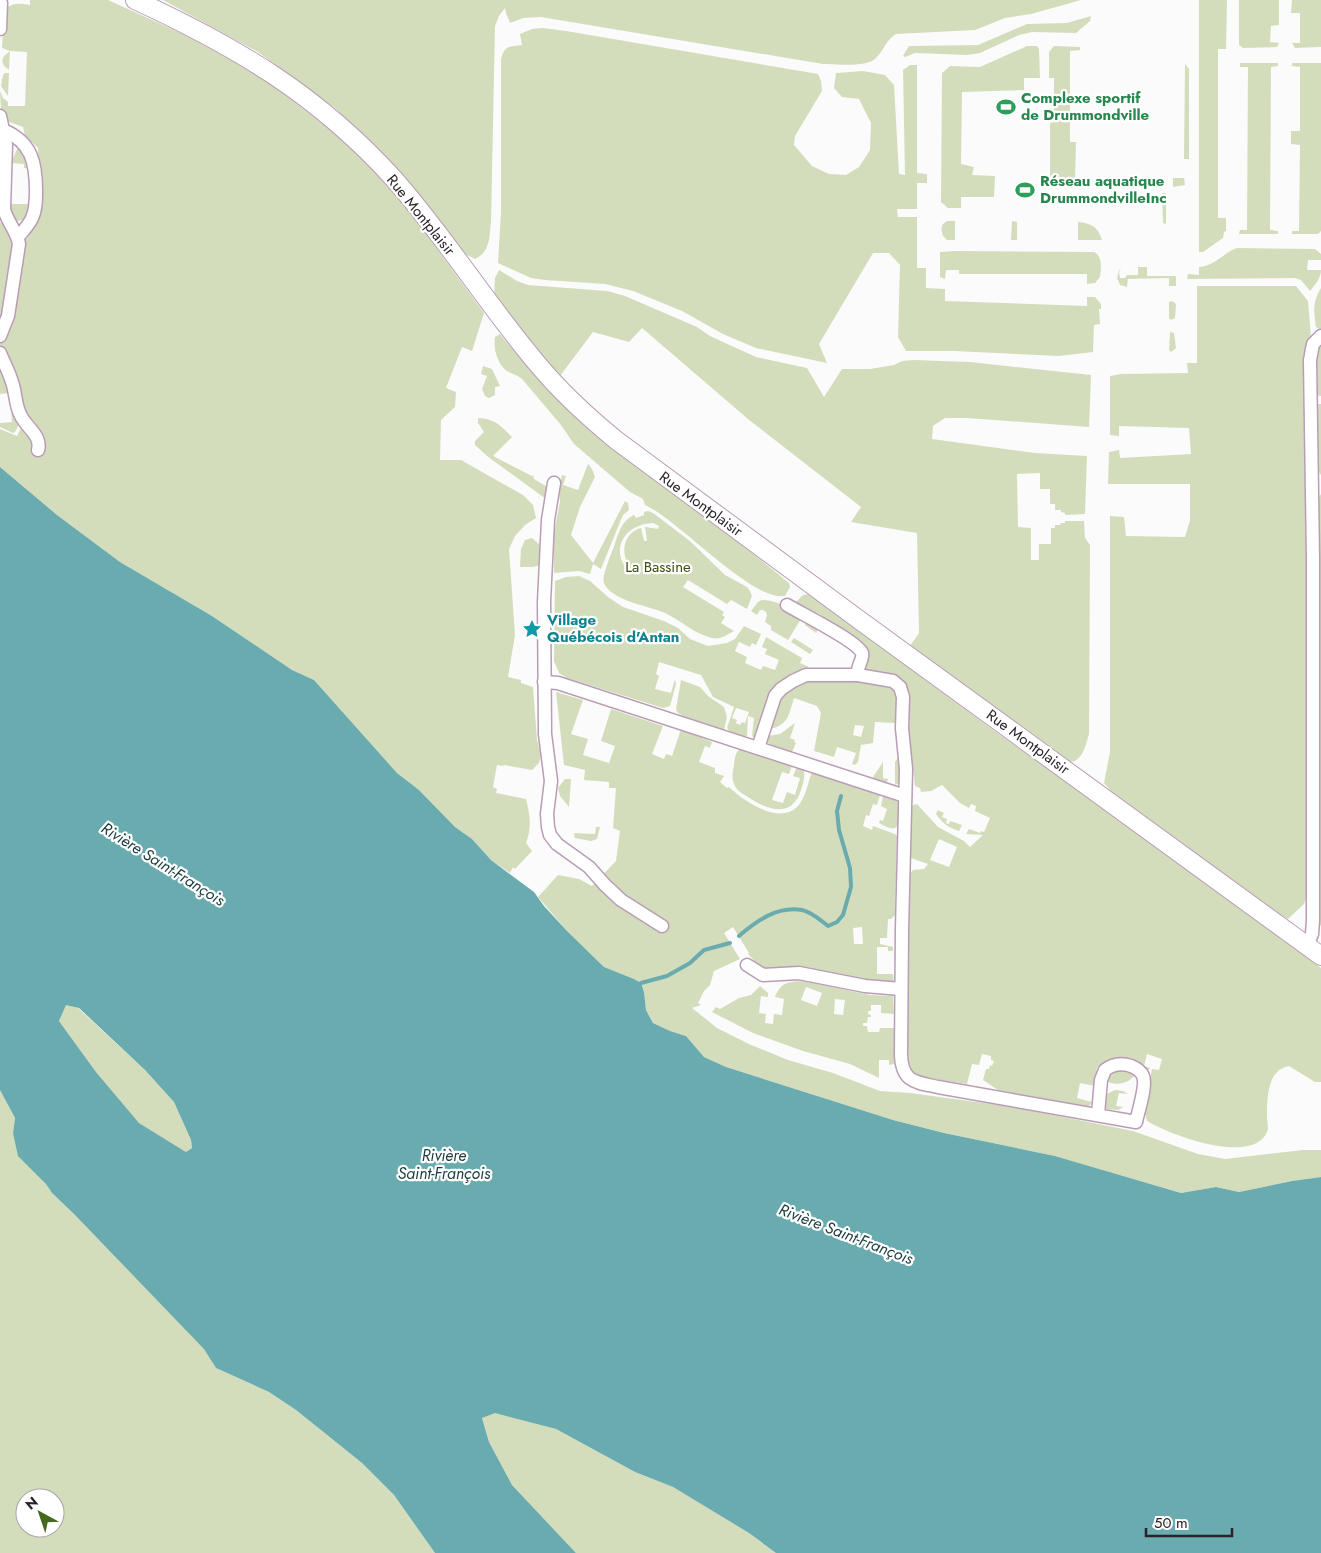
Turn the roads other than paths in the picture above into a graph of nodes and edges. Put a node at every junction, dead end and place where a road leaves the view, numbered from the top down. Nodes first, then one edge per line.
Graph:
1 (135, 0) edge
2 (1, 3) edge
3 (0, 29) edge
4 (0, 116) edge
5 (3, 130) junction
6 (18, 237) junction
7 (0, 336) edge
8 (1321, 336) edge
9 (0, 353) edge
10 (38, 450) dead end
11 (554, 483) dead end
12 (786, 605) dead end
13 (858, 675) junction
14 (544, 682) junction
15 (758, 748) junction
16 (905, 796) junction
17 (662, 926) dead end
18 (1314, 951) edge
19 (747, 965) dead end
20 (902, 989) junction
21 (1098, 1114) junction

1 - 18 street, Rue Montplaisir
2 - 3 street
4 - 5 street
5 - 6 street
5 - 6 street
6 - 7 street
8 - 18 street
9 - 10 street
11 - 14 street
12 - 13 street
13 - 15 street
13 - 16 street
14 - 15 street
14 - 17 street
15 - 16 street
16 - 20 street
19 - 20 street
20 - 21 street
21 - 21 street

